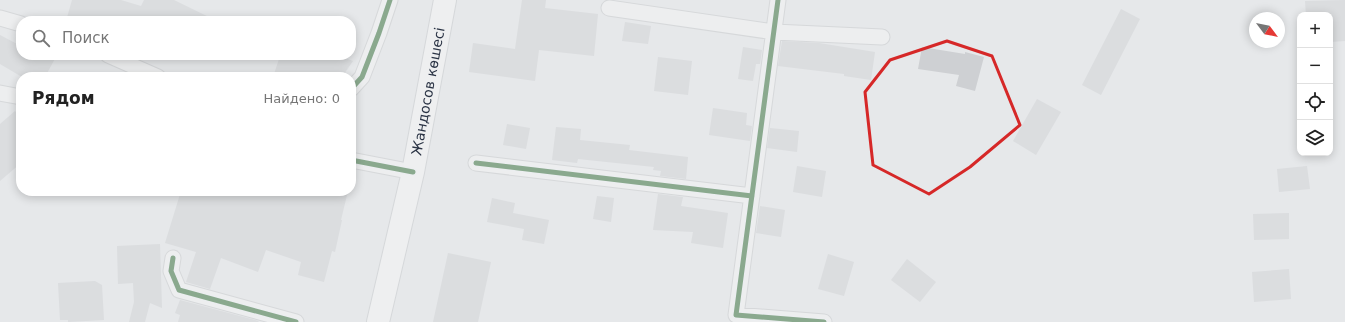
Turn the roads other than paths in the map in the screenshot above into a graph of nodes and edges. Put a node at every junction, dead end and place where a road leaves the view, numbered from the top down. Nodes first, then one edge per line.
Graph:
1 (390, 0) edge
2 (445, 0) edge
3 (778, 0) edge
4 (609, 8) dead end
5 (0, 18) edge
6 (16, 23) edge
7 (774, 32) junction
8 (882, 37) dead end
9 (118, 60) edge
10 (140, 72) edge
11 (356, 84) edge
12 (0, 93) edge
13 (16, 97) edge
14 (356, 161) edge
15 (476, 163) dead end
16 (413, 172) junction
17 (752, 196) junction
18 (173, 258) dead end
19 (296, 322) edge
20 (378, 322) edge
21 (824, 322) edge

1 - 11 street
2 - 16 main road, Жандосов көшесі
3 - 7 street
4 - 7 street
5 - 6 street
7 - 8 street
7 - 17 street
9 - 10 street
12 - 13 street
14 - 16 street
15 - 17 street
16 - 20 main road, Жандосов көшесі
17 - 21 street
18 - 19 street

